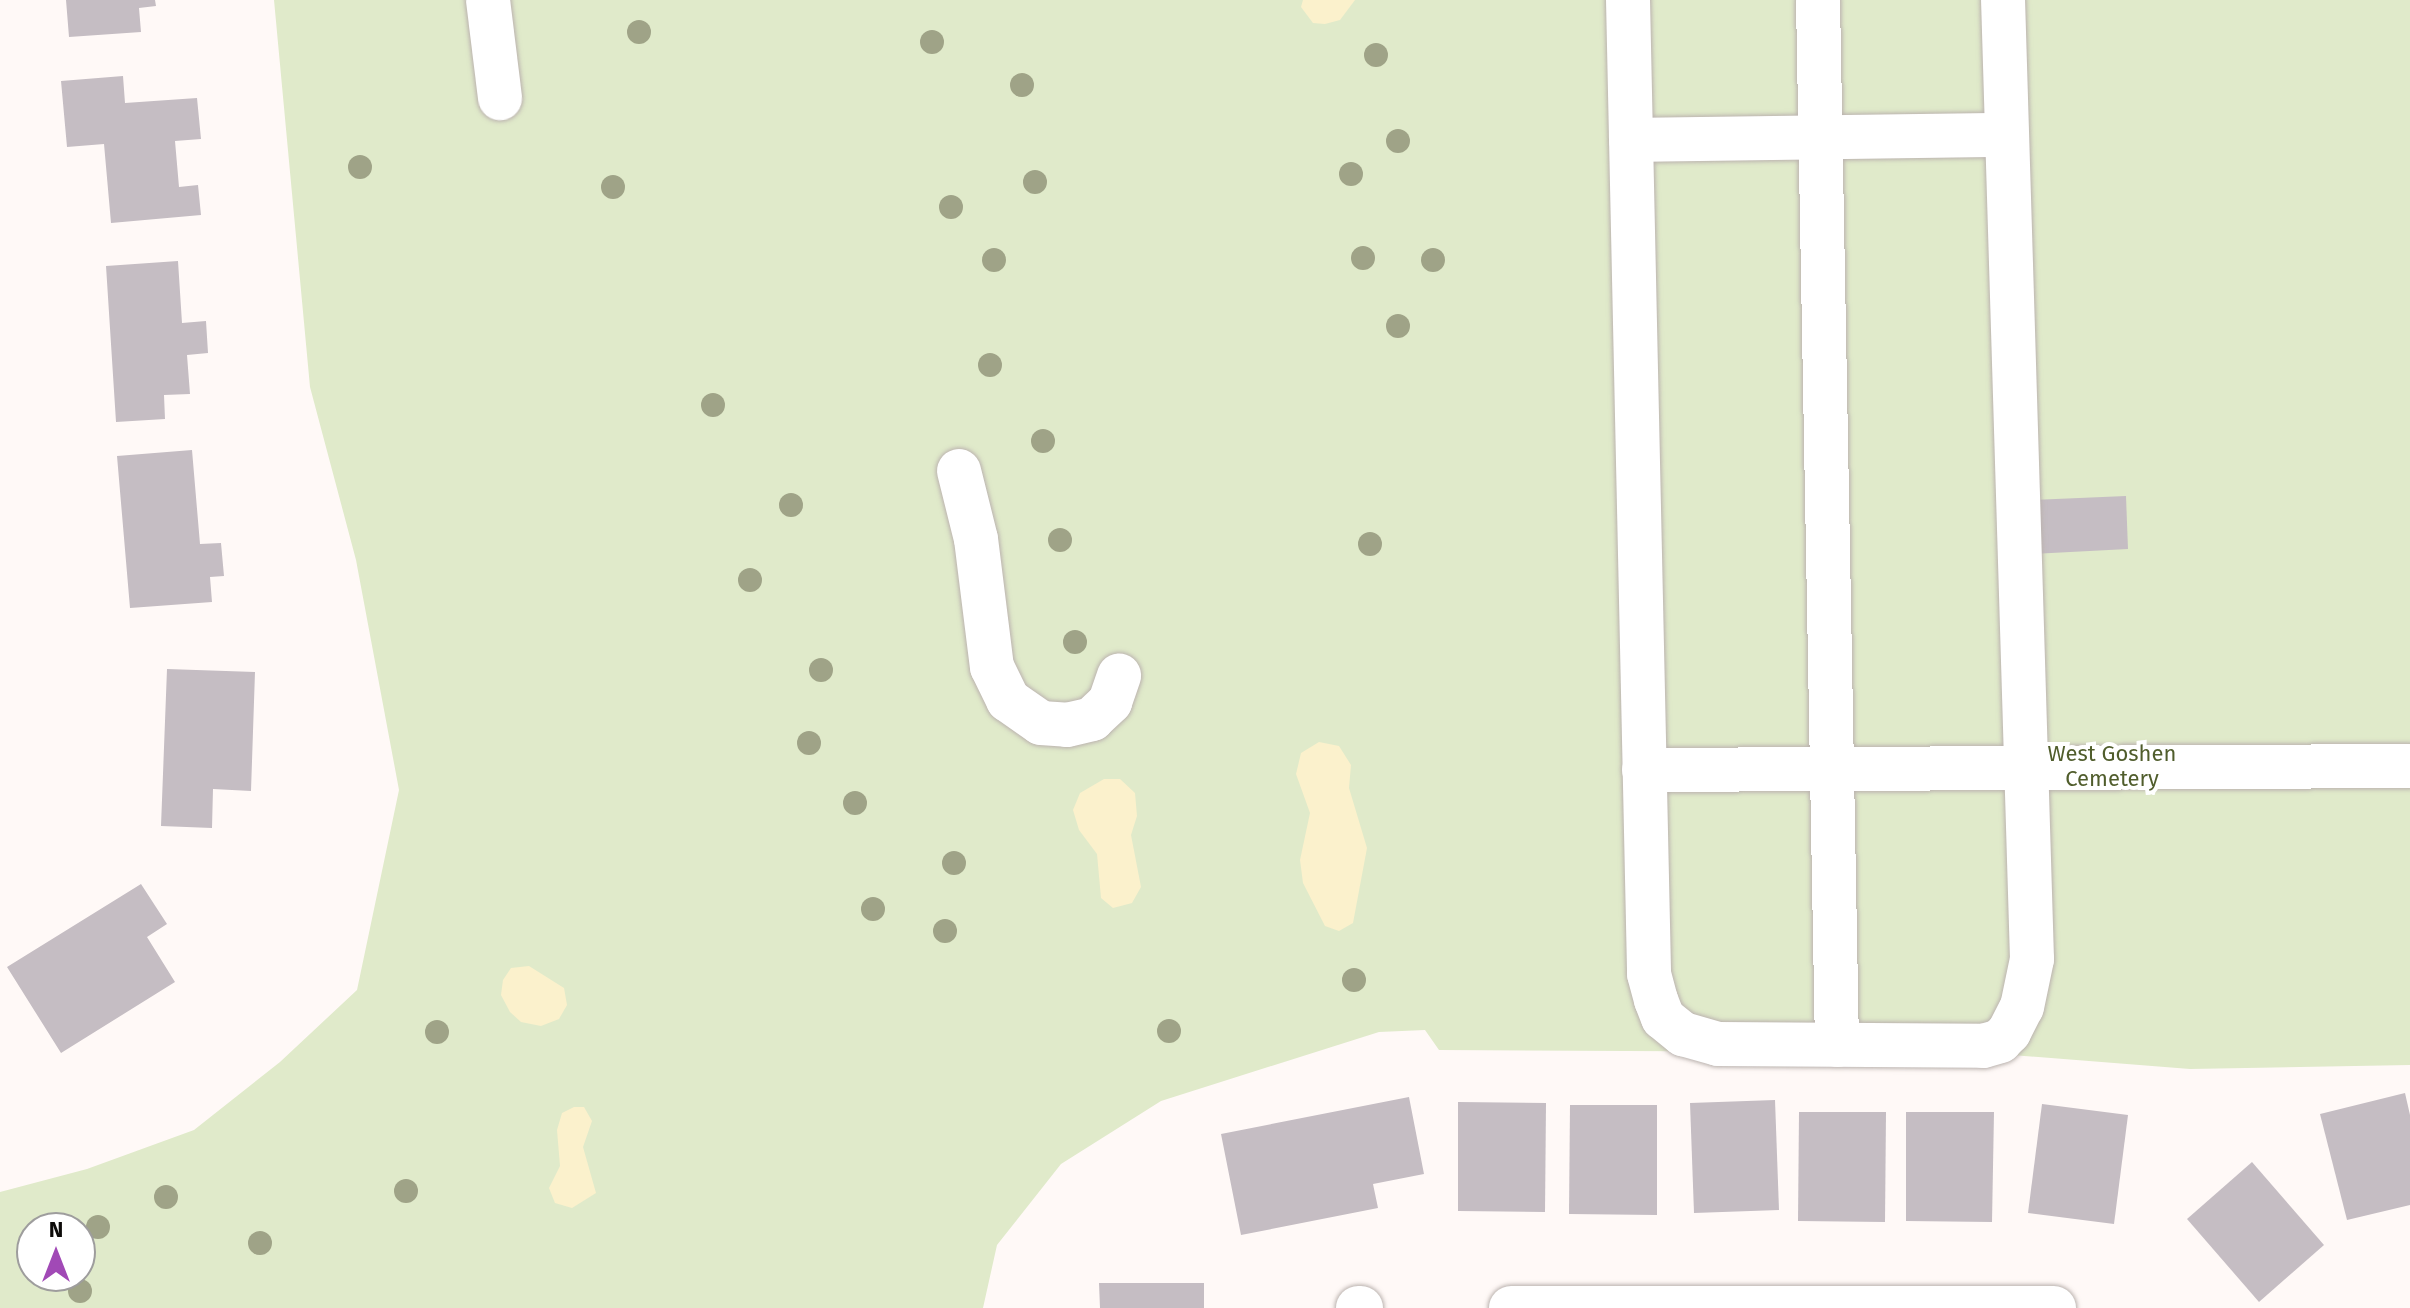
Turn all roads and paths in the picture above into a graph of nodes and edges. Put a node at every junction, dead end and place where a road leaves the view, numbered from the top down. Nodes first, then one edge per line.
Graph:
1 (488, 0) edge
2 (1628, 0) edge
3 (1818, 0) edge
4 (2003, 0) edge
5 (500, 98) dead end
6 (2006, 135) junction
7 (1821, 138) junction
8 (1631, 140) junction
9 (959, 471) dead end
10 (1119, 676) dead end
11 (2410, 766) edge
12 (1644, 770) junction
13 (2025, 770) junction
14 (1833, 772) junction
15 (1837, 1045) junction
16 (1810, 1307) edge
17 (1511, 1308) edge
18 (2054, 1308) edge

1 - 5 street
2 - 8 street
3 - 7 street
4 - 6 street
6 - 7 street
6 - 13 street
7 - 8 street
7 - 14 street
8 - 12 street
9 - 10 street
11 - 13 street
12 - 14 street
12 - 15 street
13 - 14 street
13 - 15 street
14 - 15 street
16 - 17 street
16 - 18 street

